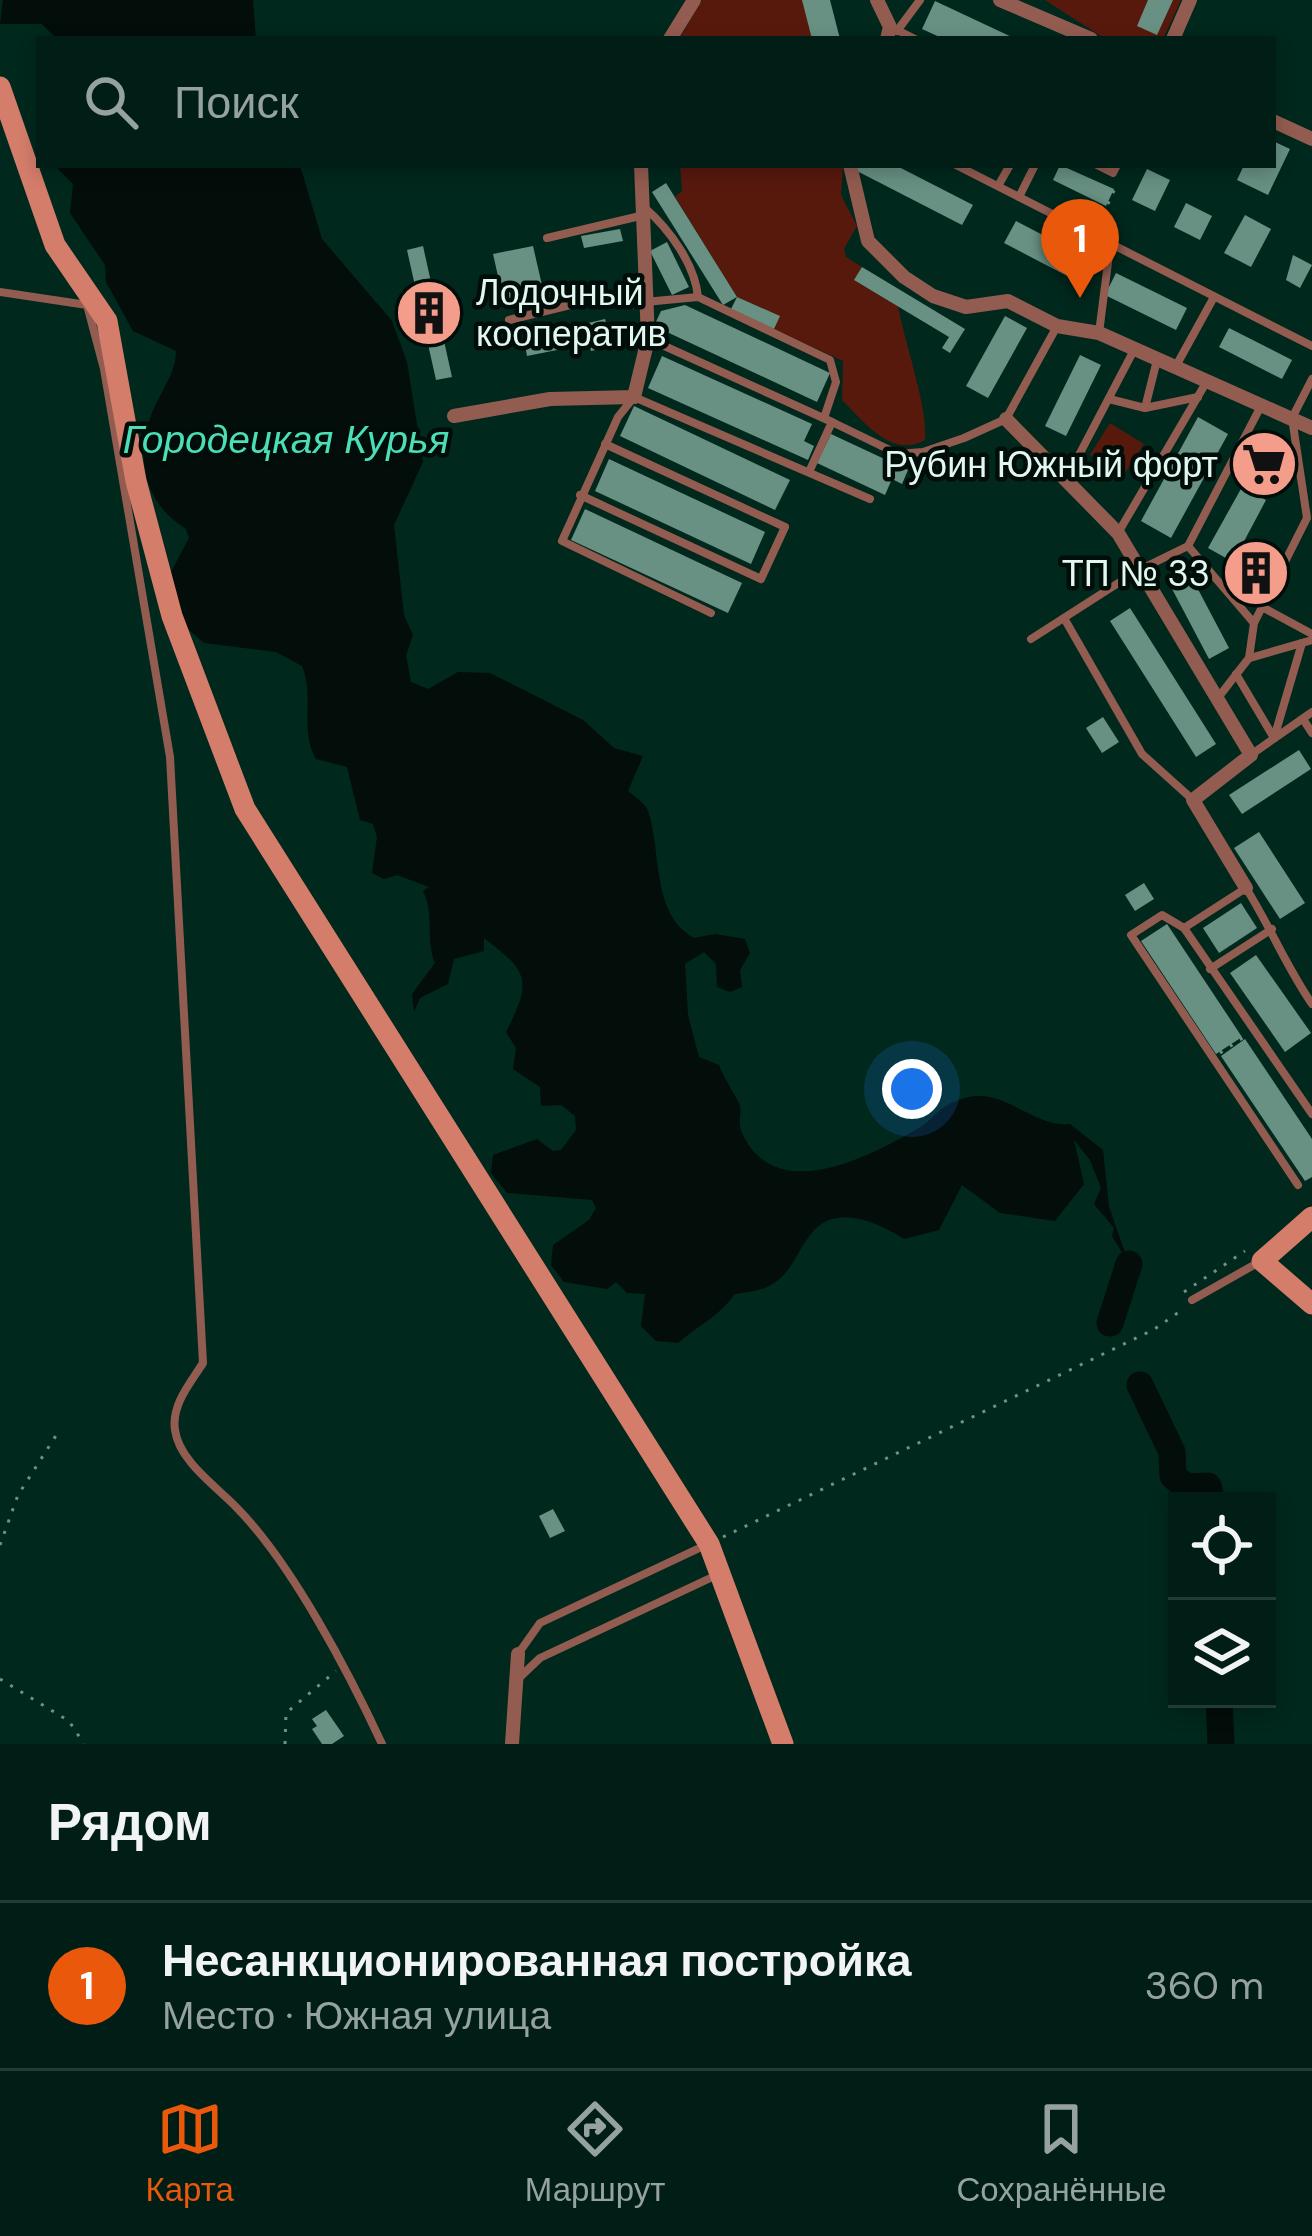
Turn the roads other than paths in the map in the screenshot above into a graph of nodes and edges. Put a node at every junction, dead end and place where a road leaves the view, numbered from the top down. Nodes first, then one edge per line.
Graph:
1 (694, 0) edge
2 (877, 0) edge
3 (920, 0) edge
4 (1000, 0) edge
5 (1190, 0) edge
6 (891, 32) edge
7 (672, 36) edge
8 (1084, 36) edge
9 (1174, 36) edge
10 (0, 88) edge
11 (1276, 122) edge
12 (1312, 140) edge
13 (640, 168) edge
14 (851, 168) edge
15 (962, 168) edge
16 (1008, 168) edge
17 (1034, 168) edge
18 (998, 186) junction
19 (1019, 197) junction
20 (640, 209) junction
21 (548, 238) dead end
22 (1110, 247) junction
23 (0, 292) edge
24 (645, 294) junction
25 (698, 297) junction
26 (1214, 297) junction
27 (508, 320) dead end
28 (1057, 326) junction
29 (1099, 333) junction
30 (648, 339) junction
31 (1312, 346) edge
32 (1135, 349) junction
33 (1157, 358) junction
34 (1176, 366) junction
35 (1312, 379) edge
36 (1207, 380) junction
37 (634, 397) junction
38 (1198, 397) junction
39 (1109, 399) junction
40 (1262, 405) junction
41 (1145, 408) junction
42 (454, 416) dead end
43 (1006, 418) junction
44 (1292, 418) junction
45 (828, 420) junction
46 (1312, 428) edge
47 (605, 444) junction
48 (809, 472) junction
49 (1068, 476) junction
50 (580, 495) junction
51 (870, 499) dead end
52 (1310, 514) edge
53 (1118, 533) junction
54 (1188, 546) junction
55 (1137, 571) junction
56 (1262, 607) junction
57 (711, 613) dead end
58 (1064, 618) junction
59 (1254, 623) junction
60 (1031, 639) dead end
61 (1309, 639) edge
62 (1250, 658) junction
63 (1236, 674) junction
64 (1216, 700) junction
65 (1307, 716) edge
66 (1312, 733) edge
67 (1274, 738) junction
68 (1251, 754) junction
69 (1193, 800) junction
70 (1246, 888) junction
71 (1184, 928) junction
72 (1272, 929) junction
73 (1210, 969) junction
74 (1312, 1004) edge
75 (1312, 1114) edge
76 (1298, 1185) dead end
77 (1312, 1217) edge
78 (1257, 1254) junction
79 (1192, 1300) dead end
80 (1312, 1304) edge
81 (709, 1544) junction
82 (720, 1573) junction
83 (518, 1654) joint
84 (516, 1682) junction
85 (382, 1744) edge
86 (512, 1744) edge
87 (783, 1744) edge

1 - 7 street
2 - 6 street
3 - 6 lane
4 - 8 street
5 - 9 street
10 - 81 main road
11 - 12 street
13 - 20 street
14 - 28 street
15 - 18 lane
16 - 18 lane
17 - 19 lane
18 - 19 lane
19 - 22 lane
20 - 21 lane
20 - 24 street
20 - 25 lane
22 - 26 lane
22 - 29 lane
23 - 85 lane
24 - 25 lane
24 - 27 lane
24 - 30 street
25 - 45 lane
26 - 31 lane
26 - 34 lane
28 - 29 street
28 - 43 lane
29 - 32 street
30 - 37 street
30 - 45 lane
32 - 33 street
32 - 39 lane
33 - 34 street
33 - 41 lane
34 - 36 street
35 - 44 lane
36 - 38 lane
36 - 40 street
37 - 42 street
37 - 47 lane
37 - 48 lane
38 - 41 lane
38 - 53 lane
39 - 41 lane
39 - 49 lane
40 - 44 street
40 - 54 lane
43 - 45 lane
43 - 49 street
44 - 46 street
44 - 52 lane
45 - 48 lane
47 - 50 lane
47 - 50 lane
48 - 51 lane
49 - 53 street
50 - 57 lane
52 - 56 lane
53 - 55 street
54 - 55 lane
54 - 59 lane
55 - 58 lane
55 - 64 street
56 - 59 lane
56 - 61 lane
58 - 60 lane
58 - 69 lane
59 - 62 lane
61 - 62 lane
61 - 67 lane
62 - 63 lane
63 - 64 lane
63 - 67 lane
64 - 68 street
65 - 66 lane
65 - 67 lane
67 - 68 lane
68 - 69 street
69 - 70 street
70 - 71 lane
70 - 72 lane
71 - 73 lane
71 - 76 lane
72 - 73 lane
72 - 74 lane
73 - 75 lane
77 - 78 main road
78 - 79 lane
78 - 80 main road
81 - 82 main road
81 - 83 lane
82 - 84 lane
82 - 87 main road
83 - 84 street
84 - 86 street

